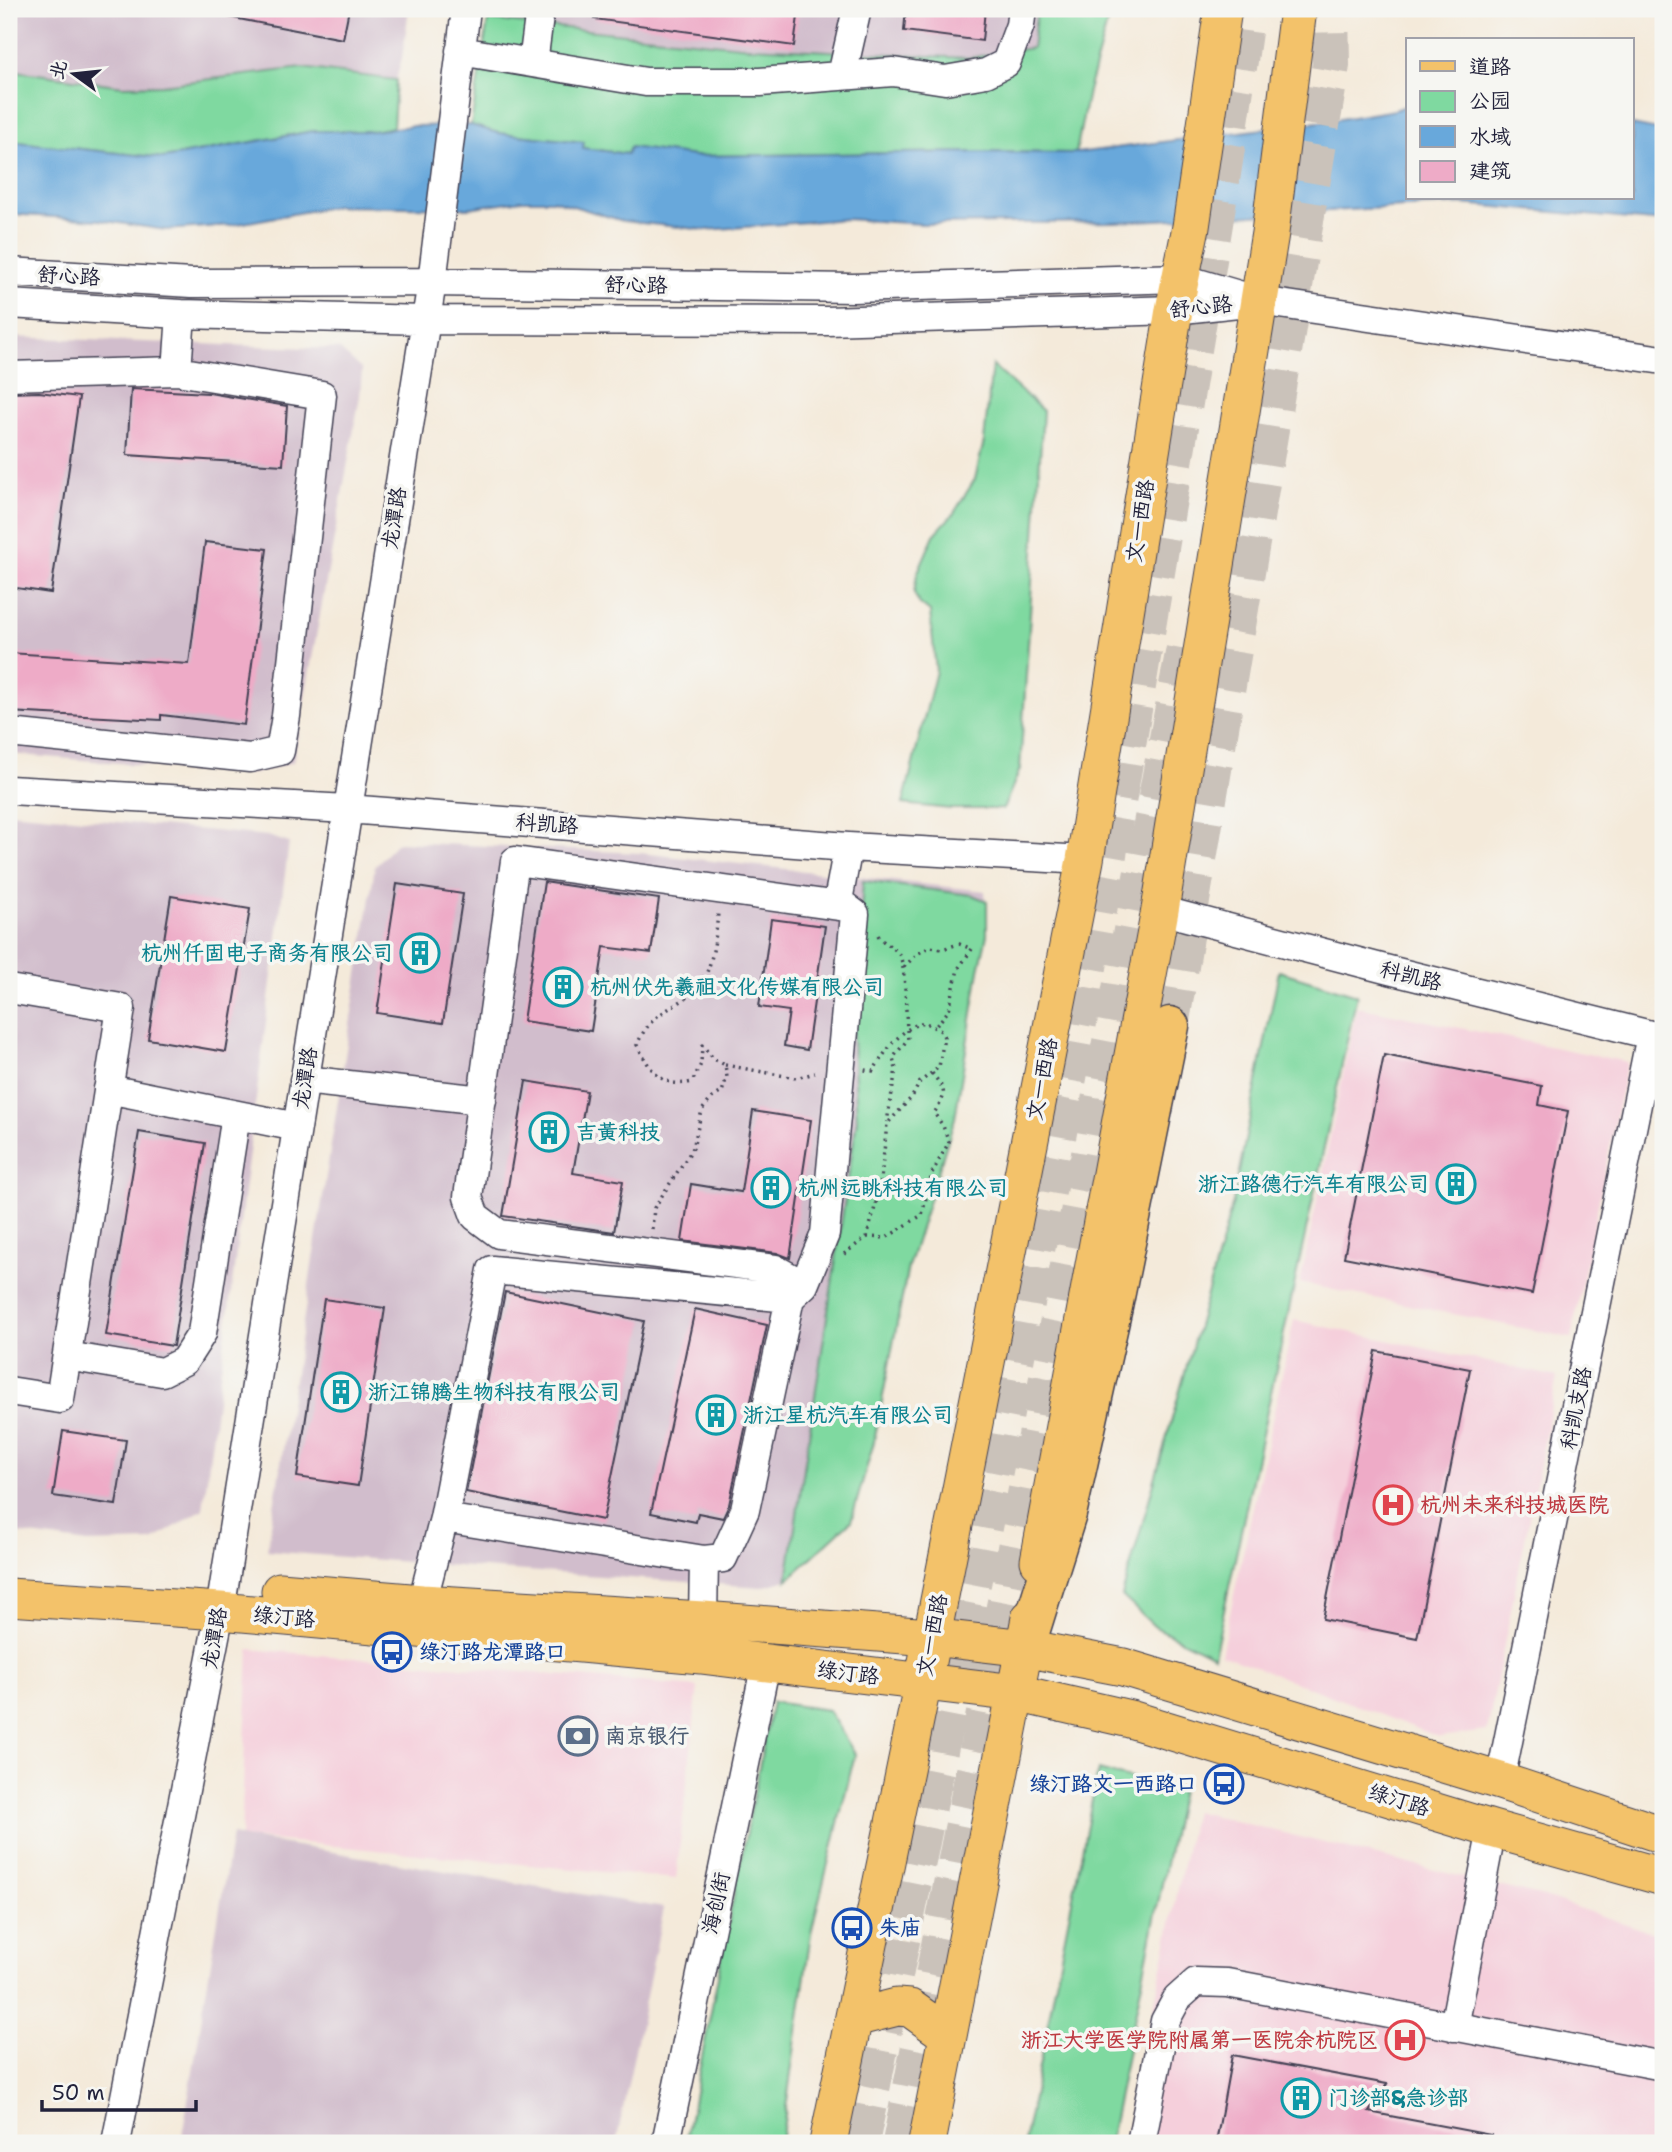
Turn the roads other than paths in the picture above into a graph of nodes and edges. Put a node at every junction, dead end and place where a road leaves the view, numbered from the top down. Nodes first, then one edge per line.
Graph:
1 (466, 9) edge
2 (541, 9) edge
3 (857, 9) edge
4 (1022, 9) edge
5 (1223, 9) edge
6 (1298, 9) edge
7 (460, 51) junction
8 (533, 63) junction
9 (842, 75) junction
10 (9, 272) edge
11 (432, 282) junction
12 (1177, 294) junction
13 (1259, 301) junction
14 (9, 304) edge
15 (181, 314) junction
16 (426, 320) junction
17 (1663, 360) edge
18 (177, 371) junction
19 (9, 376) edge
20 (9, 733) edge
21 (9, 790) edge
22 (347, 809) junction
23 (848, 847) junction
24 (1085, 860) junction
25 (851, 910) junction
26 (1160, 910) junction
27 (9, 989) edge
28 (1170, 1027) tunnel mouth
29 (1657, 1036) edge
30 (304, 1080) junction
31 (108, 1089) junction
32 (482, 1100) junction
33 (236, 1115) junction
34 (297, 1127) junction
35 (797, 1291) junction
36 (67, 1356) junction
37 (9, 1391) edge
38 (444, 1518) junction
39 (704, 1560) junction
40 (9, 1575) edge
41 (9, 1597) edge
42 (221, 1599) junction
43 (422, 1603) junction
44 (703, 1620) junction
45 (931, 1637) junction
46 (1025, 1648) junction
47 (766, 1663) junction
48 (923, 1682) junction
49 (1016, 1693) junction
50 (1500, 1781) junction
51 (1492, 1829) junction
52 (1663, 1835) edge
53 (1663, 1877) edge
54 (853, 2018) junction
55 (1454, 2027) junction
56 (948, 2035) junction
57 (1663, 2066) edge
58 (116, 2143) edge
59 (666, 2143) edge
60 (828, 2143) edge
61 (927, 2143) edge
62 (1141, 2143) edge

1 - 7 street, 龙潭路
2 - 8 street
3 - 9 street
4 - 9 street
5 - 12 main road, 文一西路
6 - 13 main road
7 - 8 street
7 - 11 street, 龙潭路
8 - 9 street
10 - 11 street, 舒心路
11 - 12 street, 舒心路
11 - 16 street, 龙潭路
12 - 13 street, 舒心路
12 - 16 street, 舒心路
12 - 24 main road, 文一西路
13 - 17 street, 舒心路
13 - 26 main road
14 - 15 street, 舒心路
15 - 16 street, 舒心路
15 - 18 street
16 - 22 street, 龙潭路
18 - 19 street
18 - 20 street
21 - 22 street, 科凯路
22 - 23 street, 科凯路
22 - 30 street, 龙潭路
23 - 24 street, 科凯路
23 - 25 street
24 - 45 main road, 文一西路
25 - 32 street
25 - 35 street
26 - 29 street, 科凯路
26 - 46 main road
27 - 31 street
28 - 46 highway
29 - 50 street, 科凯支路
30 - 32 street
30 - 34 street, 龙潭路
31 - 33 street
31 - 36 street
32 - 35 street
33 - 34 street
33 - 36 street
34 - 42 street, 龙潭路
35 - 38 street
35 - 39 street
36 - 37 street
38 - 39 street
38 - 43 street
39 - 44 street
40 - 42 main road, 绿汀路
41 - 42 main road, 绿汀路
42 - 43 main road, 绿汀路
42 - 47 main road, 绿汀路
42 - 58 street, 龙潭路
43 - 44 main road, 绿汀路
44 - 45 main road, 绿汀路
45 - 46 main road, 绿汀路
45 - 48 main road, 文一西路
46 - 49 main road
46 - 50 main road, 绿汀路
47 - 48 main road, 绿汀路
47 - 59 street, 海创街
48 - 49 main road, 绿汀路
48 - 54 main road, 文一西路
49 - 51 main road, 绿汀路
49 - 56 main road
50 - 52 main road, 绿汀路
51 - 53 main road, 绿汀路
51 - 55 street
54 - 56 main road
54 - 60 main road, 文一西路
55 - 57 street
55 - 62 street
56 - 61 main road

